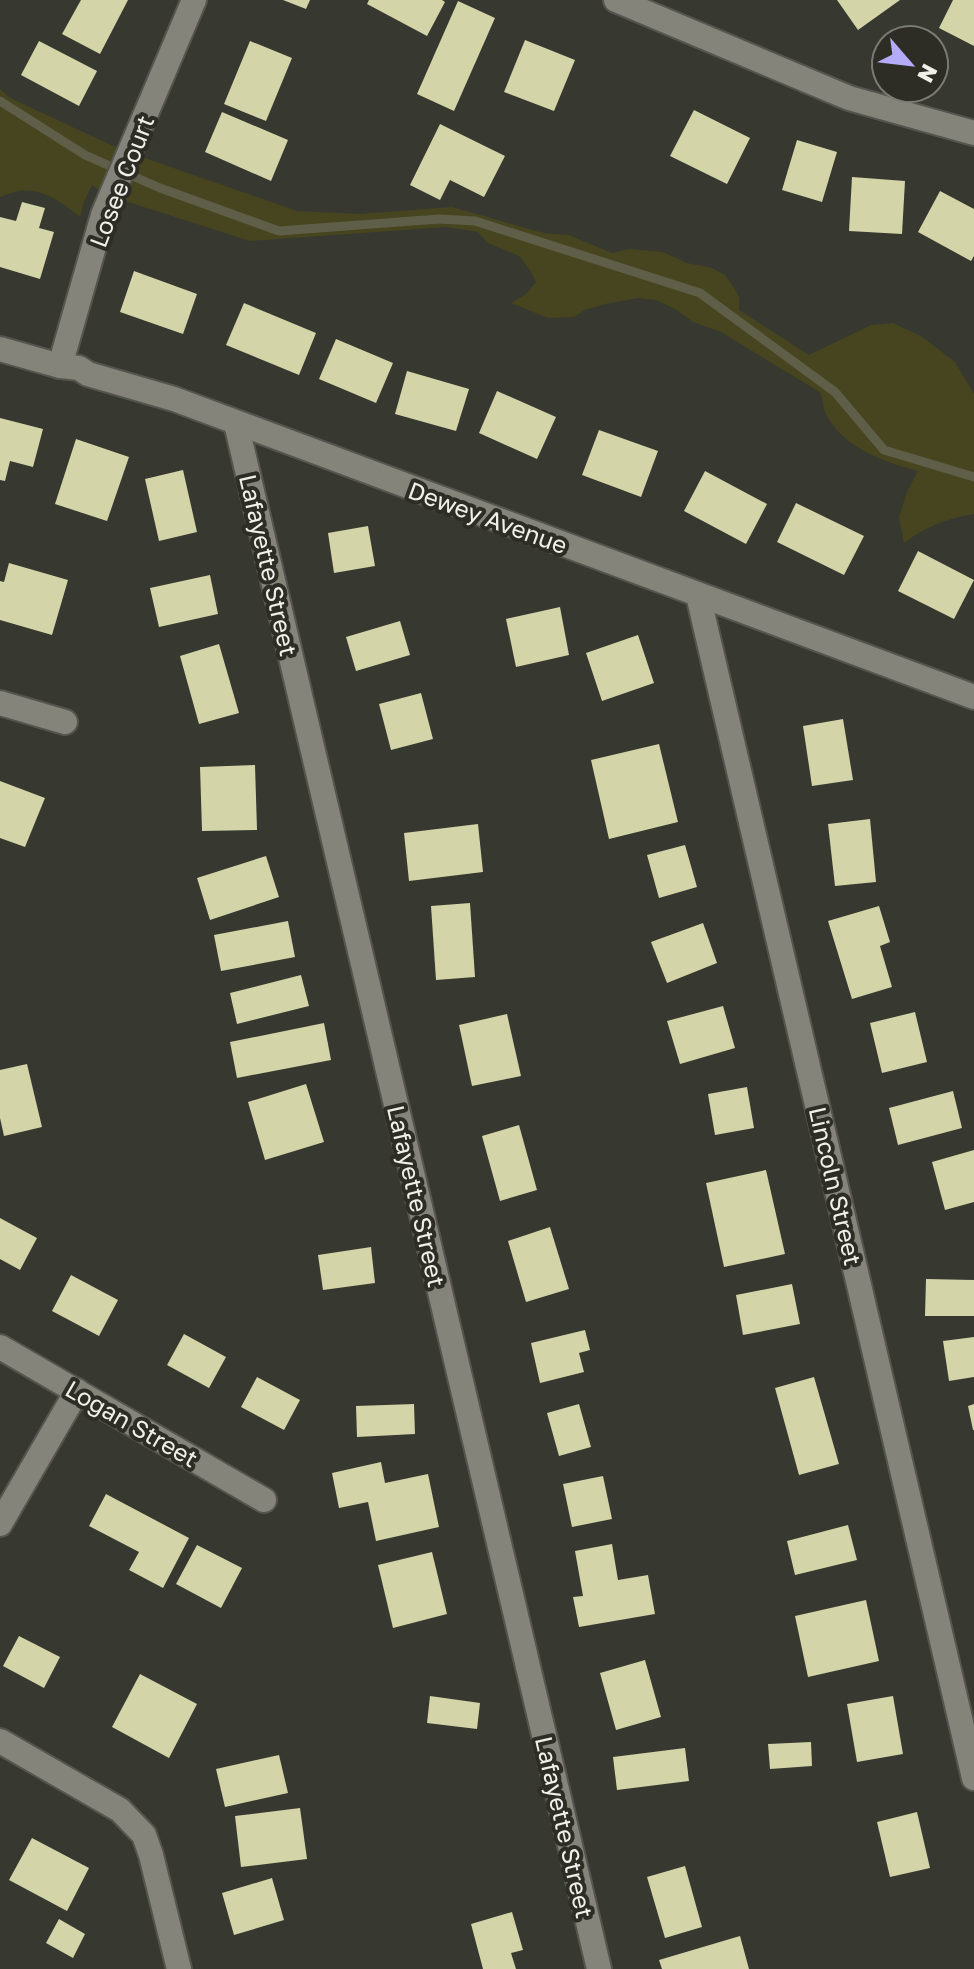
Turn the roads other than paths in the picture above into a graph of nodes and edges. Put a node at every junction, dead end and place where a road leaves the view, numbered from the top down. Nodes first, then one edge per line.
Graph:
1 (194, 0) edge
2 (616, 0) edge
3 (974, 133) edge
4 (0, 349) edge
5 (60, 366) junction
6 (236, 423) junction
7 (698, 595) junction
8 (974, 697) edge
9 (0, 703) edge
10 (65, 722) dead end
11 (0, 1347) edge
12 (77, 1391) junction
13 (264, 1500) dead end
14 (0, 1524) edge
15 (0, 1741) edge
16 (974, 1778) edge
17 (179, 1969) edge
18 (599, 1969) edge

1 - 5 street, Losee Court
2 - 3 street
4 - 5 street, Dewey Avenue
5 - 6 street, Dewey Avenue
6 - 7 street, Dewey Avenue
6 - 18 street, Lafayette Street
7 - 8 street, Dewey Avenue
7 - 16 street, Lincoln Street
9 - 10 street
11 - 12 street, Logan Street
12 - 13 street, Logan Street
12 - 14 street
15 - 17 street

